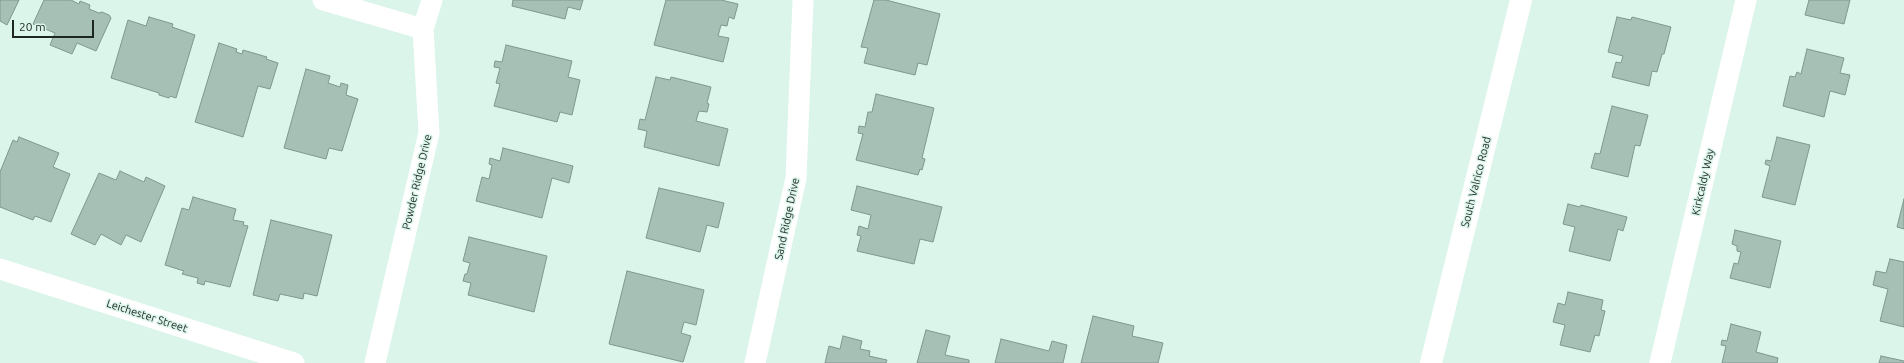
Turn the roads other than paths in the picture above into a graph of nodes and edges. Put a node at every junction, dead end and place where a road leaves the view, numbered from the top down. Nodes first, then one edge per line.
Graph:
1 (323, 0) edge
2 (432, 0) edge
3 (803, 0) edge
4 (1521, 0) edge
5 (1746, 0) edge
6 (423, 29) junction
7 (0, 269) edge
8 (294, 363) edge
9 (375, 363) edge
10 (755, 363) edge
11 (1431, 363) edge
12 (1660, 363) edge

1 - 6 street
2 - 6 street, Powder Ridge Drive
3 - 10 street, Sand Ridge Drive
4 - 11 street, South Valrico Road
5 - 12 street, Kirkcaldy Way
6 - 9 street, Powder Ridge Drive
7 - 8 street, Leichester Street

